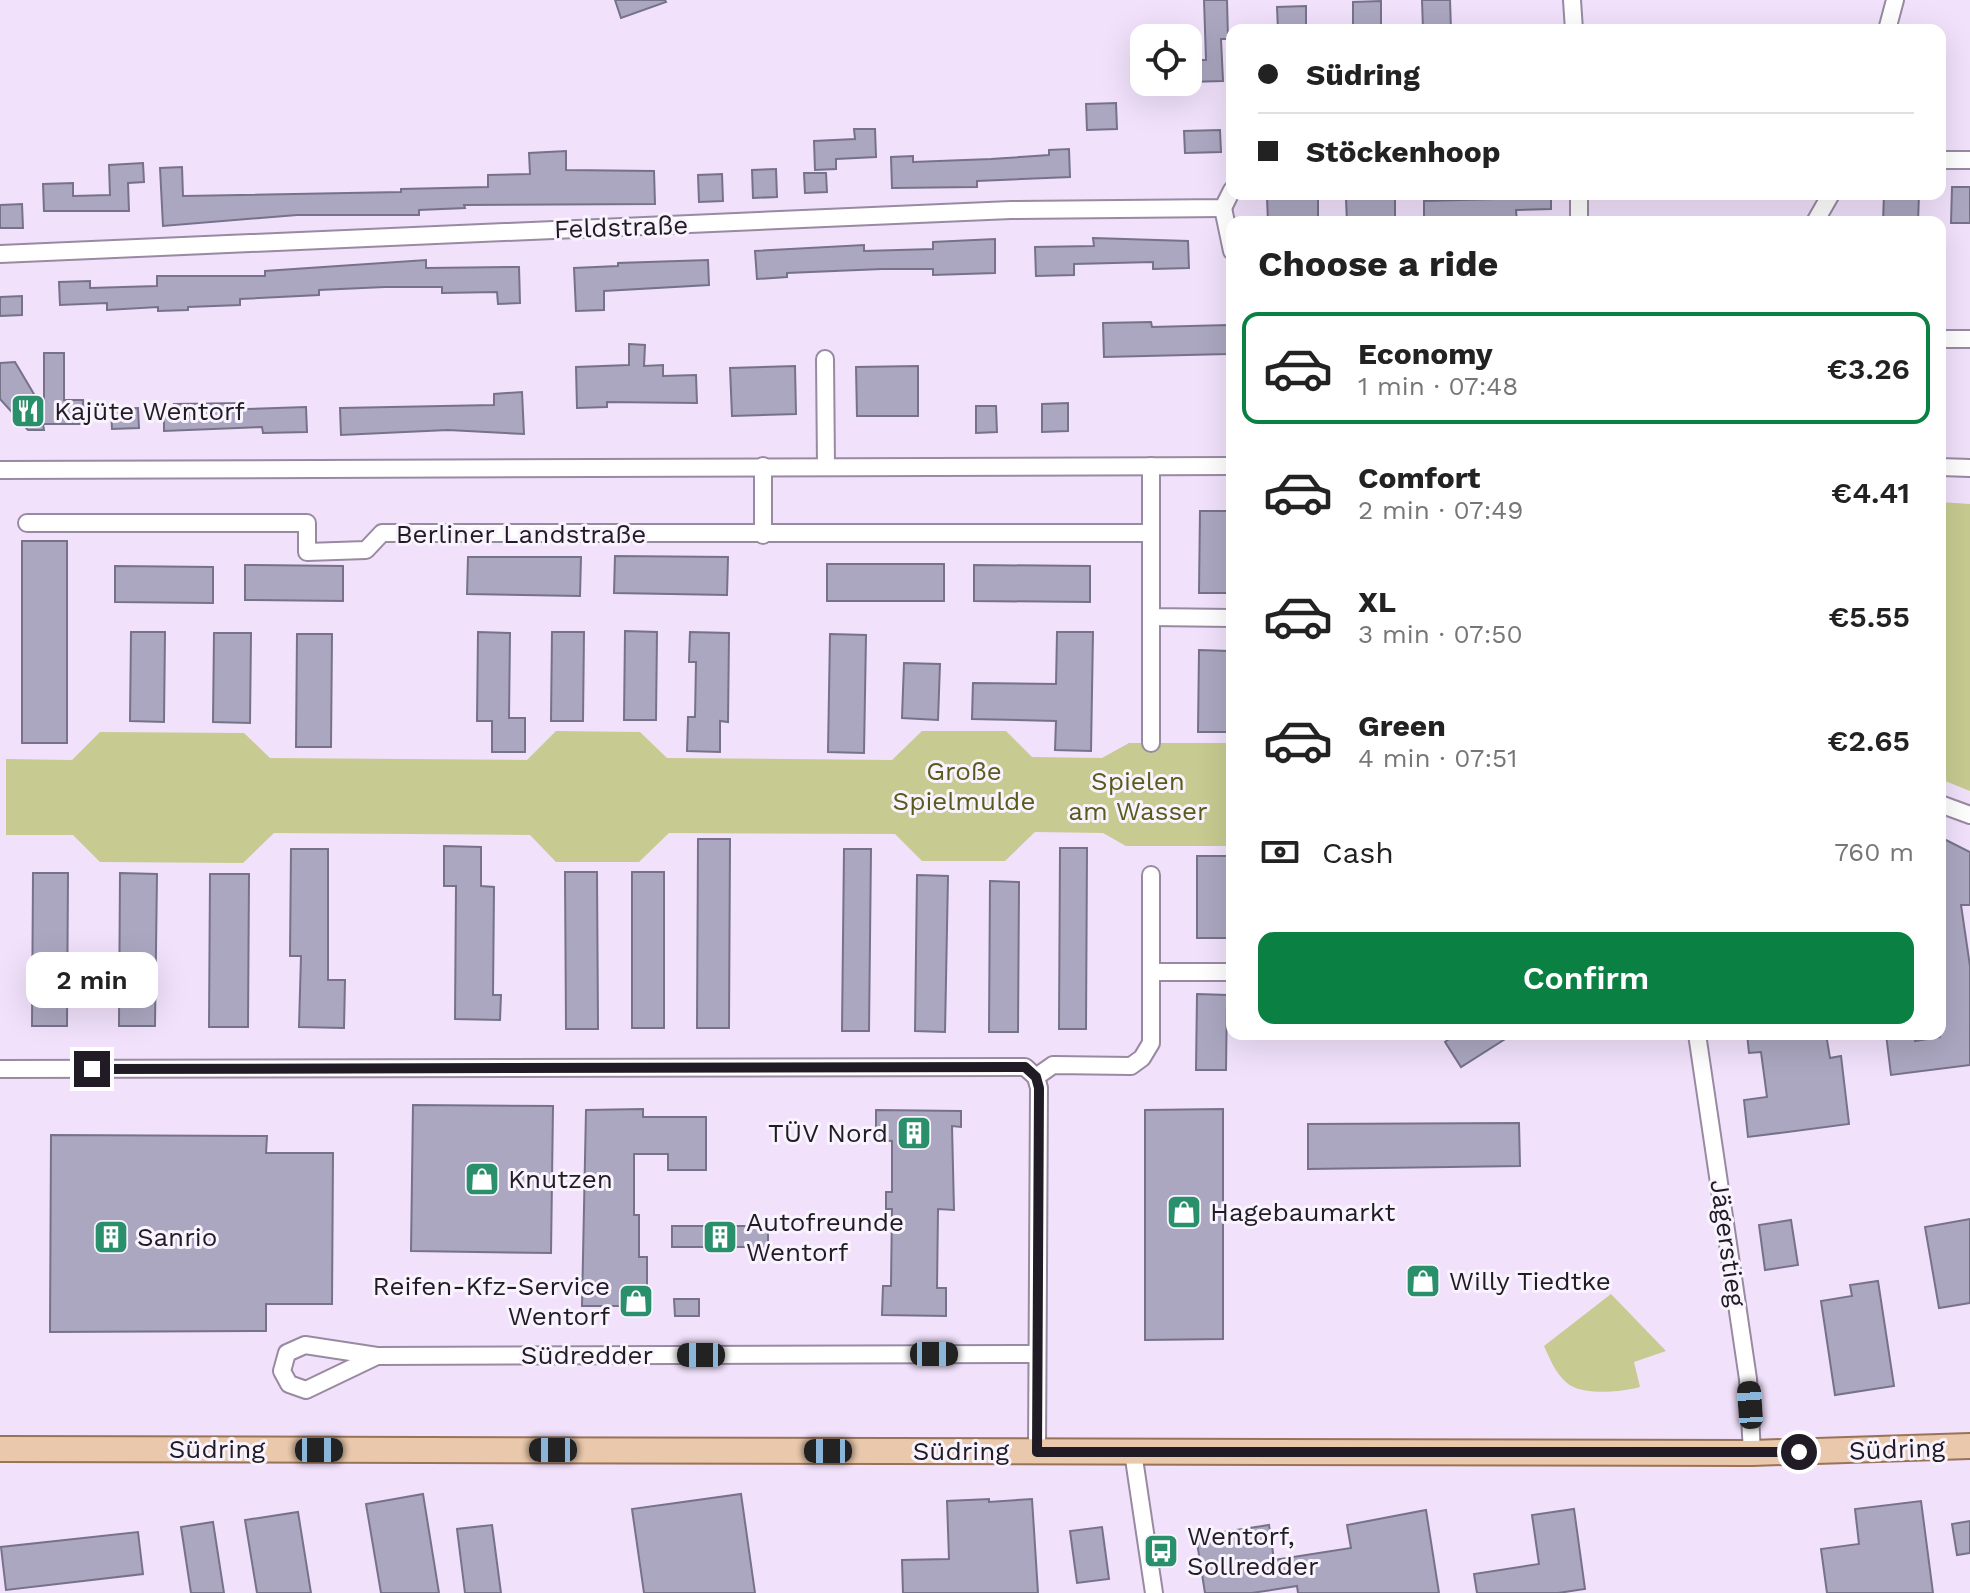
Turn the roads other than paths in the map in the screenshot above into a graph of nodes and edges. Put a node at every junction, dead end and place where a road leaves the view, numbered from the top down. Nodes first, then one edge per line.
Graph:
1 (1572, 0) edge
2 (1895, 0) edge
3 (1574, 24) edge
4 (1889, 24) edge
5 (1946, 160) edge
6 (1970, 160) edge
7 (1227, 200) edge
8 (1223, 208) junction
9 (1226, 222) edge
10 (0, 254) edge
11 (1946, 339) edge
12 (1970, 339) edge
13 (825, 359) dead end
14 (763, 466) junction
15 (826, 466) junction
16 (1151, 466) junction
17 (1226, 466) edge
18 (1946, 467) edge
19 (1970, 468) edge
20 (0, 470) edge
21 (27, 523) dead end
22 (1151, 533) junction
23 (763, 535) junction
24 (1151, 617) junction
25 (1226, 618) edge
26 (1151, 743) dead end
27 (1946, 806) edge
28 (1970, 815) edge
29 (1151, 875) dead end
30 (1151, 972) junction
31 (1226, 972) edge
32 (1698, 1040) edge
33 (0, 1069) edge
34 (1036, 1077) junction
35 (1037, 1354) junction
36 (377, 1356) junction
37 (1970, 1446) edge
38 (0, 1449) edge
39 (1037, 1452) junction
40 (1133, 1452) junction
41 (1752, 1453) junction
42 (1154, 1593) edge

1 - 3 street
2 - 4 street
5 - 6 street
7 - 8 street
8 - 9 street
8 - 10 street, Feldstraße
11 - 12 street
13 - 15 street
14 - 15 street
14 - 20 street
14 - 23 street
15 - 16 street
16 - 17 street
16 - 22 street
18 - 19 street
21 - 23 street, Berliner Landstraße
22 - 23 street, Berliner Landstraße
22 - 24 street
24 - 25 street
24 - 26 street
27 - 28 street
29 - 30 street
30 - 31 street
30 - 34 street
32 - 41 street, Jägerstieg
33 - 34 street
34 - 35 street
35 - 36 street, Südredder
35 - 39 street
36 - 36 street, Südredder
37 - 41 main road, Südring
38 - 39 main road, Südring
39 - 40 main road, Südring
40 - 41 main road, Südring
40 - 42 street

